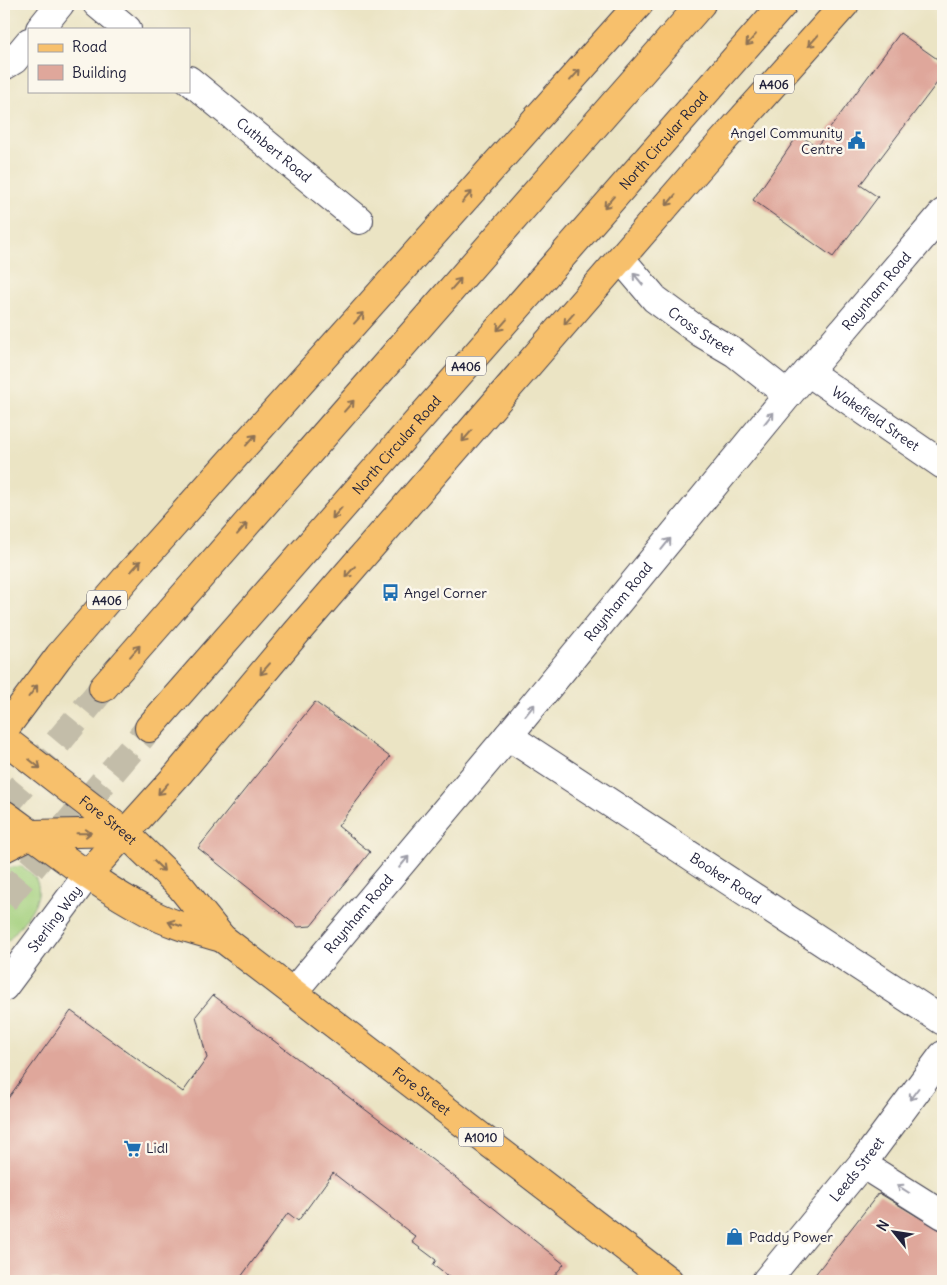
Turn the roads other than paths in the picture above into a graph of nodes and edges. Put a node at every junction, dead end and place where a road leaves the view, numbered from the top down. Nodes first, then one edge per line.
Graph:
1 (60, 4) edge
2 (97, 4) edge
3 (639, 4) edge
4 (701, 4) edge
5 (783, 4) edge
6 (845, 4) edge
7 (41, 28) edge
8 (126, 28) edge
9 (28, 43) edge
10 (4, 66) edge
11 (190, 81) edge
12 (943, 213) edge
13 (359, 220) dead end
14 (621, 259) junction
15 (808, 372) junction
16 (788, 395) junction
17 (943, 465) edge
18 (103, 688) tunnel mouth
19 (149, 728) tunnel mouth
20 (4, 730) edge
21 (508, 736) junction
22 (4, 739) edge
23 (4, 814) edge
24 (124, 832) junction
25 (32, 834) junction
26 (4, 848) edge
27 (88, 874) junction
28 (222, 938) junction
29 (4, 987) edge
30 (293, 992) junction
31 (943, 1021) edge
32 (943, 1055) edge
33 (862, 1164) junction
34 (943, 1215) edge
35 (669, 1281) edge
36 (766, 1281) edge

1 - 7 street
2 - 8 street
20 -> 3 main road, A406
18 -> 4 main road
5 -> 19 main road, North Circular Road / A406
6 -> 14 main road, A406
9 - 10 street
11 - 13 street, Cuthbert Road
12 - 15 street, Raynham Road
16 -> 14 street, Cross Street
14 -> 24 main road, A406
15 - 16 street, Raynham Road
15 - 17 street, Wakefield Street
21 -> 16 street, Raynham Road
30 -> 21 street, Raynham Road
21 - 31 street, Booker Road
22 -> 24 main road, Fore Street / A1010
23 - 25 main road, Fore Street / A1010
25 -> 24 main road
24 - 27 main road, A406
24 -> 28 main road, Fore Street / A1010
25 - 26 main road
25 - 27 main road, Fore Street / A1010
28 -> 27 main road, Fore Street / A1010
27 - 29 street, Sterling Way
28 - 30 main road, Fore Street / A1010
30 - 35 main road, Fore Street / A1010
32 -> 33 street, Leeds Street
34 -> 33 street
33 - 36 street, Leeds Street

